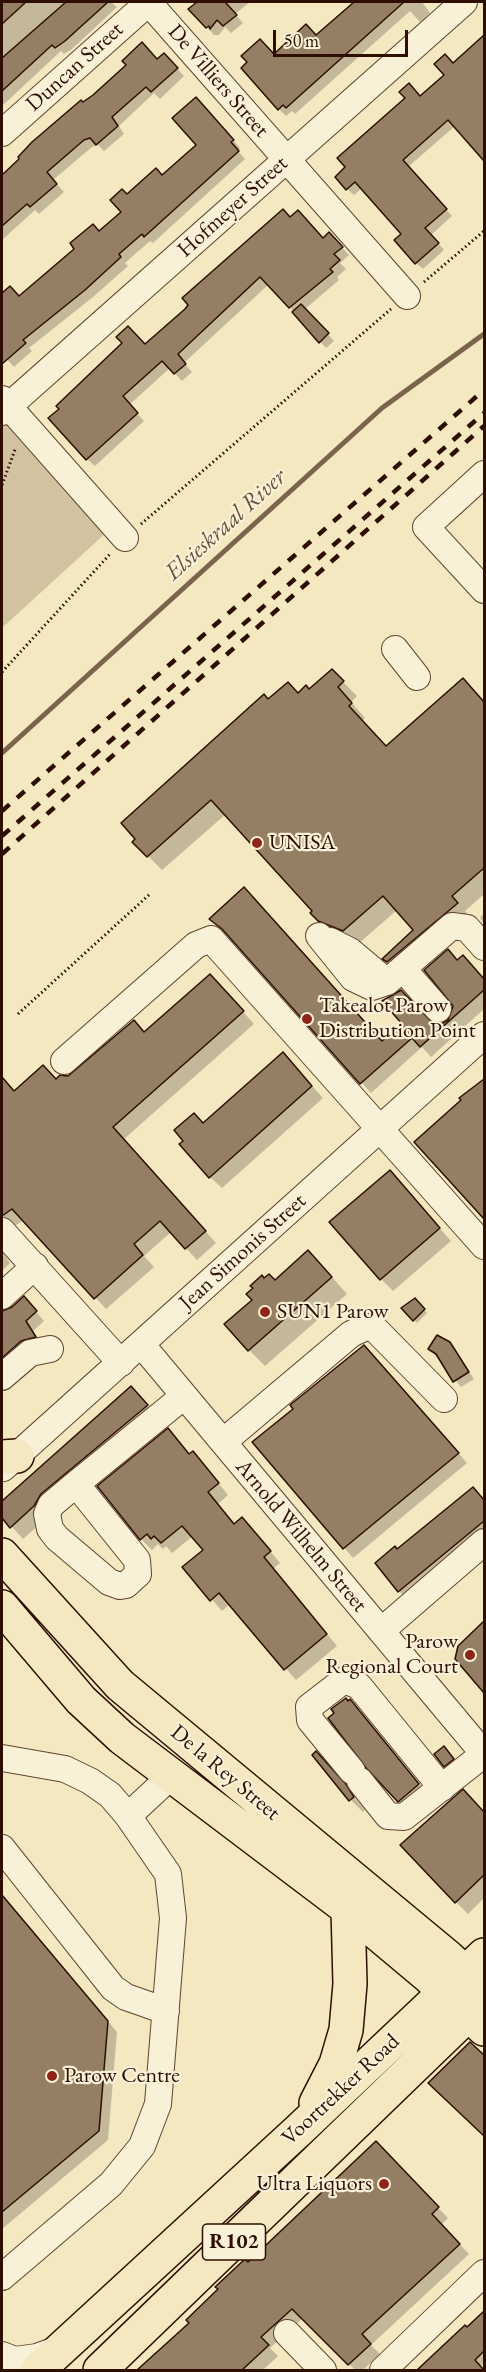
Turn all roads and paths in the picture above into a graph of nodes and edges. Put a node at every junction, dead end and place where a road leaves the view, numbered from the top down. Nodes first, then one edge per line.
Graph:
1 (149, 2) edge
2 (464, 2) edge
3 (2, 133) edge
4 (287, 159) junction
5 (484, 231) edge
6 (406, 296) junction
7 (4, 406) edge
8 (25, 426) junction
9 (484, 474) edge
10 (2, 485) edge
11 (125, 538) junction
12 (484, 590) edge
13 (395, 649) dead end
14 (2, 672) edge
15 (417, 677) dead end
16 (150, 894) dead end
17 (484, 947) edge
18 (438, 1009) dead end
19 (18, 1014) dead end
20 (484, 1035) edge
21 (64, 1061) dead end
22 (380, 1130) junction
23 (2, 1231) edge
24 (484, 1246) edge
25 (35, 1266) junction
26 (2, 1296) edge
27 (141, 1344) junction
28 (50, 1349) dead end
29 (121, 1363) junction
30 (2, 1377) edge
31 (184, 1396) junction
32 (444, 1399) dead end
33 (223, 1442) junction
34 (7, 1461) edge
35 (76, 1484) dead end
36 (484, 1542) edge
37 (2, 1555) edge
38 (38, 1597) junction
39 (2, 1607) edge
40 (381, 1631) junction
41 (484, 1754) edge
42 (2, 1758) edge
43 (170, 1777) junction
44 (442, 1788) junction
45 (128, 1816) junction
46 (2, 1848) edge
47 (348, 1909) junction
48 (474, 1993) edge
49 (166, 2011) junction
50 (299, 2130) junction
51 (484, 2273) edge
52 (2, 2277) edge
53 (287, 2333) dead end
54 (62, 2347) junction
55 (2, 2355) edge
56 (38, 2370) edge
57 (100, 2370) edge
58 (323, 2370) edge
59 (383, 2370) edge

1 - 3 street, Duncan Street
1 - 4 street, De Villiers Street
2 - 4 street, Hofmeyer Street
4 - 6 street, De Villiers Street
4 - 7 street, Hofmeyer Street
5 - 6 path
6 - 11 path
7 - 8 street
8 - 10 path
8 - 11 street
9 - 12 street
11 - 14 path
13 - 15 street
16 - 19 path
17 - 18 street
20 - 22 street, Jean Simonis Street
21 - 22 street
22 - 24 street
22 - 27 street, Jean Simonis Street
23 - 25 street
25 - 26 street
25 - 29 street
27 - 29 street, Jean Simonis Street
27 - 31 street, Arnold Wilhelm Street
28 - 30 street
29 - 34 street, Jean Simonis Street
31 - 33 street, Arnold Wilhelm Street
31 - 35 street
32 - 33 street
33 - 40 street, Arnold Wilhelm Street
36 - 40 street
37 - 38 main road, De la Rey Street
38 - 43 main road
38 - 48 main road, De la Rey Street
39 - 43 main road, De la Rey Street
40 - 41 street, Arnold Wilhelm Street
41 - 44 street
42 - 45 street
43 - 45 street
43 - 47 main road, De la Rey Street
44 - 44 street
45 - 49 street
46 - 49 street
47 - 48 main road, De la Rey Street
47 - 50 main road
48 - 50 main road, Voortrekker Road / R102
48 - 57 main road, Voortrekker Road / R102
49 - 52 street
50 - 54 main road, Voortrekker Road / R102
51 - 59 street
53 - 58 street
54 - 55 street
54 - 56 main road, Voortrekker Road / R102

